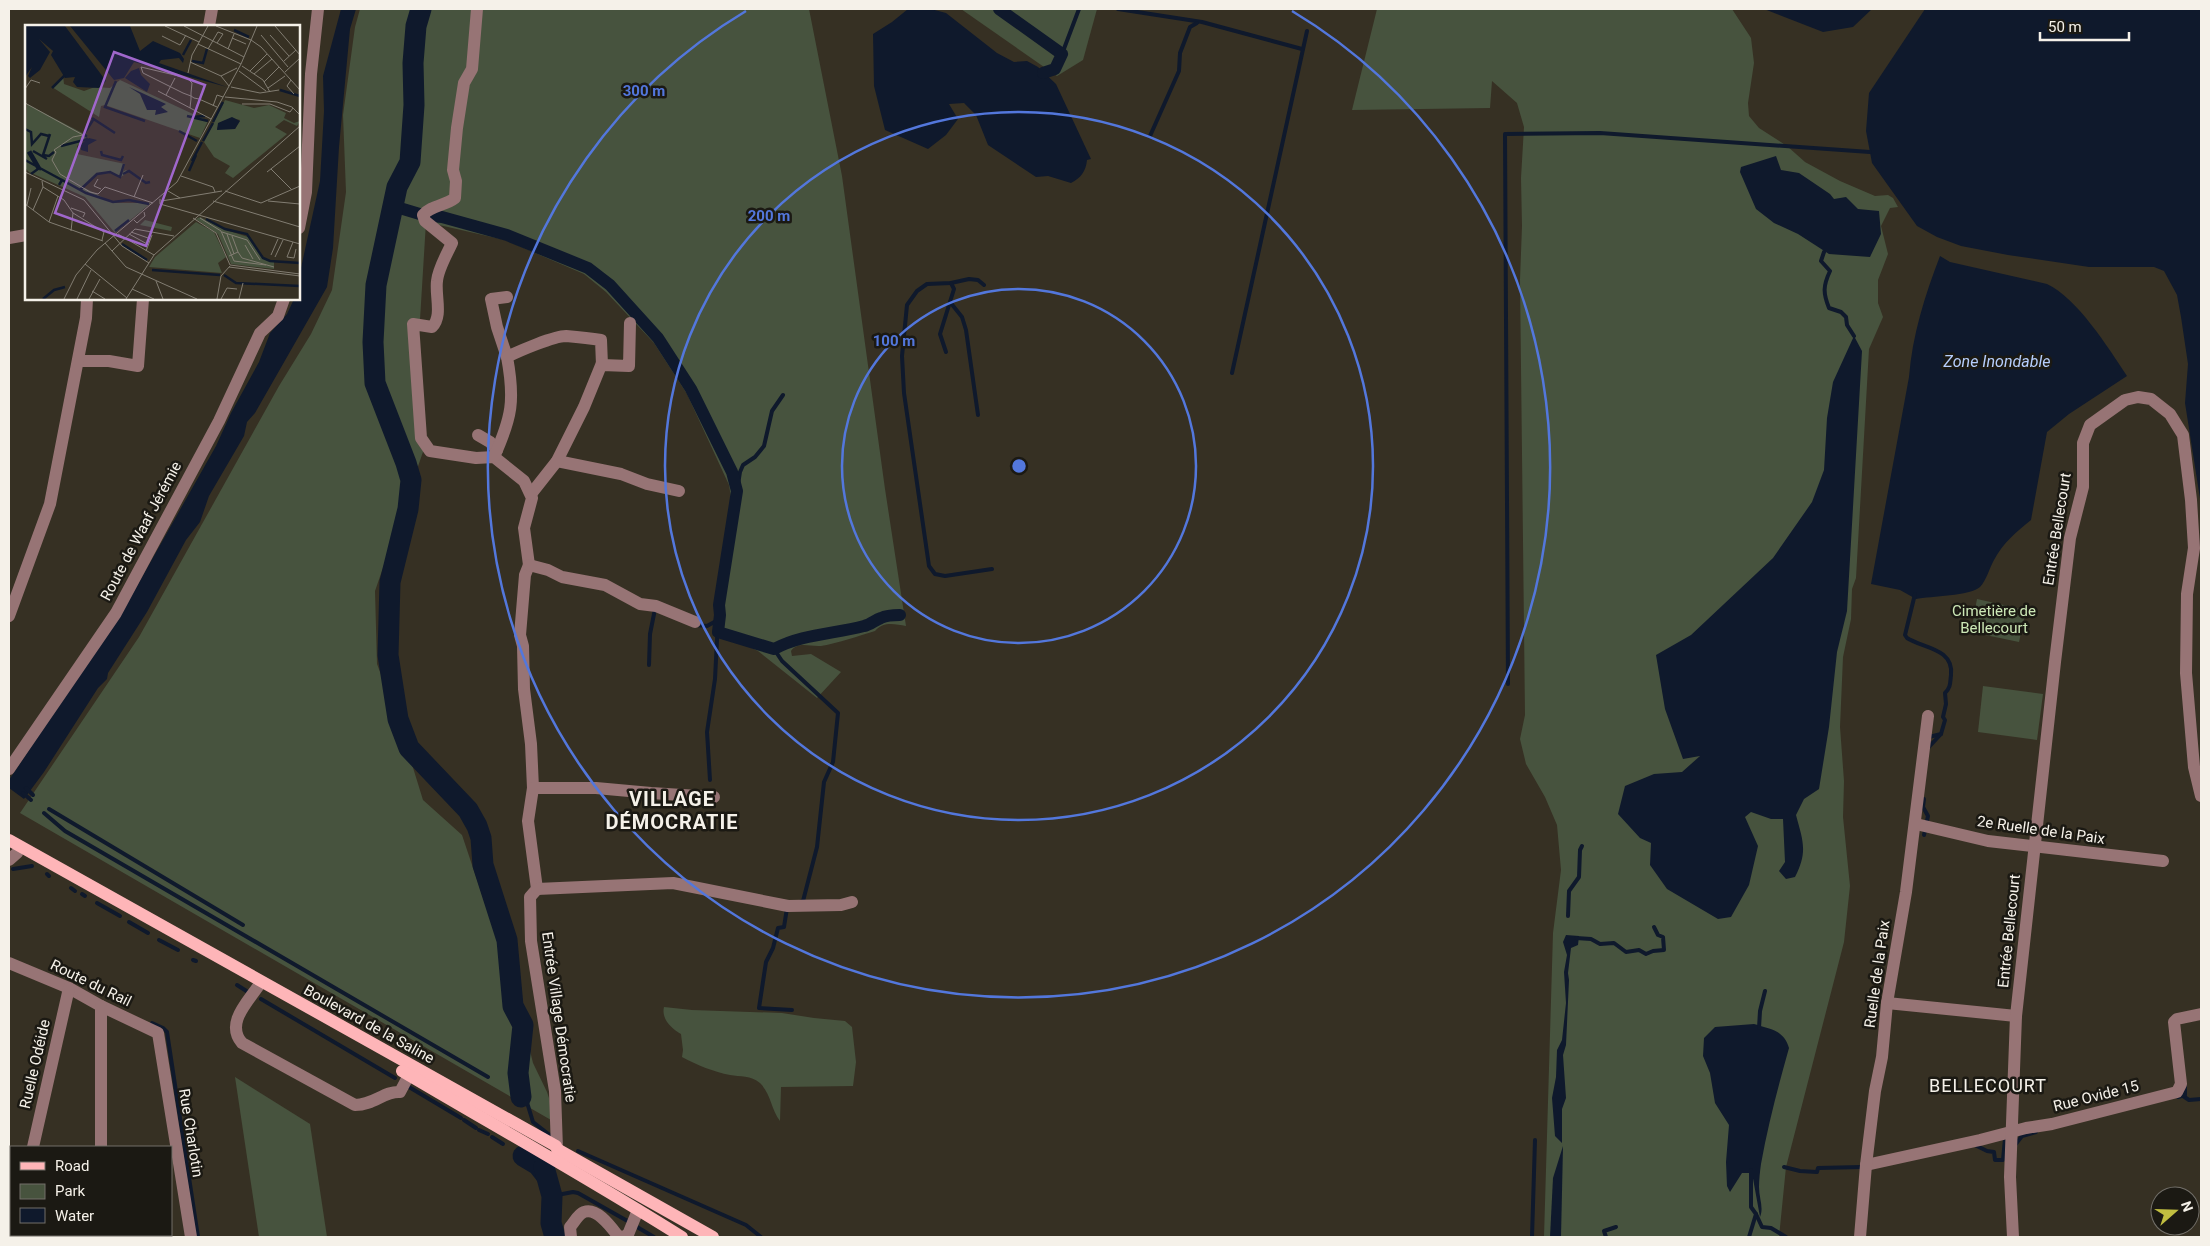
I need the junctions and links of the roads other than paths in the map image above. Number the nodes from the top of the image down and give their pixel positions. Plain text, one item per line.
1 (212, 9) edge
2 (318, 9) edge
3 (477, 9) edge
4 (209, 25) edge
5 (300, 223) edge
6 (25, 235) edge
7 (9, 238) edge
8 (507, 297) dead end
9 (87, 300) edge
10 (143, 300) edge
11 (284, 300) edge
12 (630, 323) dead end
13 (507, 356) junction
14 (78, 361) junction
15 (602, 365) junction
16 (478, 435) dead end
17 (496, 454) junction
18 (557, 461) junction
19 (679, 491) dead end
20 (531, 494) junction
21 (529, 565) junction
22 (9, 616) edge
23 (695, 622) dead end
24 (1928, 716) dead end
25 (9, 769) edge
26 (533, 788) junction
27 (2201, 796) edge
28 (714, 797) dead end
29 (1916, 824) junction
30 (9, 840) edge
31 (2035, 848) junction
32 (11, 853) edge
33 (2163, 861) dead end
34 (537, 889) junction
35 (852, 902) dead end
36 (9, 963) edge
37 (259, 985) junction
38 (69, 988) junction
39 (1887, 1002) junction
40 (101, 1006) junction
41 (2201, 1014) edge
42 (2016, 1016) junction
43 (158, 1034) joint
44 (409, 1075) junction
45 (503, 1125) junction
46 (2011, 1132) junction
47 (33, 1146) edge
48 (101, 1146) edge
49 (554, 1151) junction
50 (1866, 1165) junction
51 (638, 1210) junction
52 (614, 1232) edge
53 (191, 1237) edge
54 (571, 1237) edge
55 (682, 1237) edge
56 (712, 1237) edge
57 (1860, 1237) edge
58 (2013, 1237) edge

1 - 4 street
2 - 5 street
3 - 17 street
6 - 7 street
8 - 13 street
9 - 14 street
10 - 14 street
11 - 25 street, Route de Waaf Jérémie
12 - 15 street
13 - 15 street
13 - 17 street
14 - 22 street
15 - 18 street
16 - 17 street
17 - 20 street
18 - 19 street
18 - 20 street
20 - 21 street, Entrée Village Démocratie
21 - 23 street
21 - 26 street, Entrée Village Démocratie
24 - 29 street, Ruelle de la Paix
26 - 28 street
26 - 34 street, Entrée Village Démocratie
27 - 31 street, Entrée Bellecourt
29 - 31 street, 2e Ruelle de la Paix
29 - 39 street, Ruelle de la Paix
30 - 45 main road, Boulevard de la Saline
31 - 33 street, 2e Ruelle de la Paix
31 - 42 street, Entrée Bellecourt
32 - 37 main road, Boulevard de la Saline
34 - 35 street
34 - 49 street, Entrée Village Démocratie
36 - 38 street, Route du Rail
37 - 44 main road, Boulevard de la Saline
37 - 44 street
38 - 40 street, Route du Rail
38 - 47 street, Ruelle Odéide
39 - 42 street
39 - 50 street, Ruelle de la Paix
40 - 43 street, Route du Rail
40 - 48 street
41 - 46 street, Rue Ovide 15
42 - 46 street, Entrée Bellecourt
43 - 53 street, Rue Charlotin
44 - 45 main road, Boulevard de la Saline
45 - 49 main road, Boulevard de la Saline
46 - 50 street, Rue Ovide 15
46 - 58 street, Entrée Bellecourt
49 - 51 main road, Boulevard de la Saline
49 - 56 main road, Boulevard de la Saline
50 - 57 street, Ruelle de la Paix
51 - 52 street
51 - 55 main road, Boulevard de la Saline
52 - 54 street

